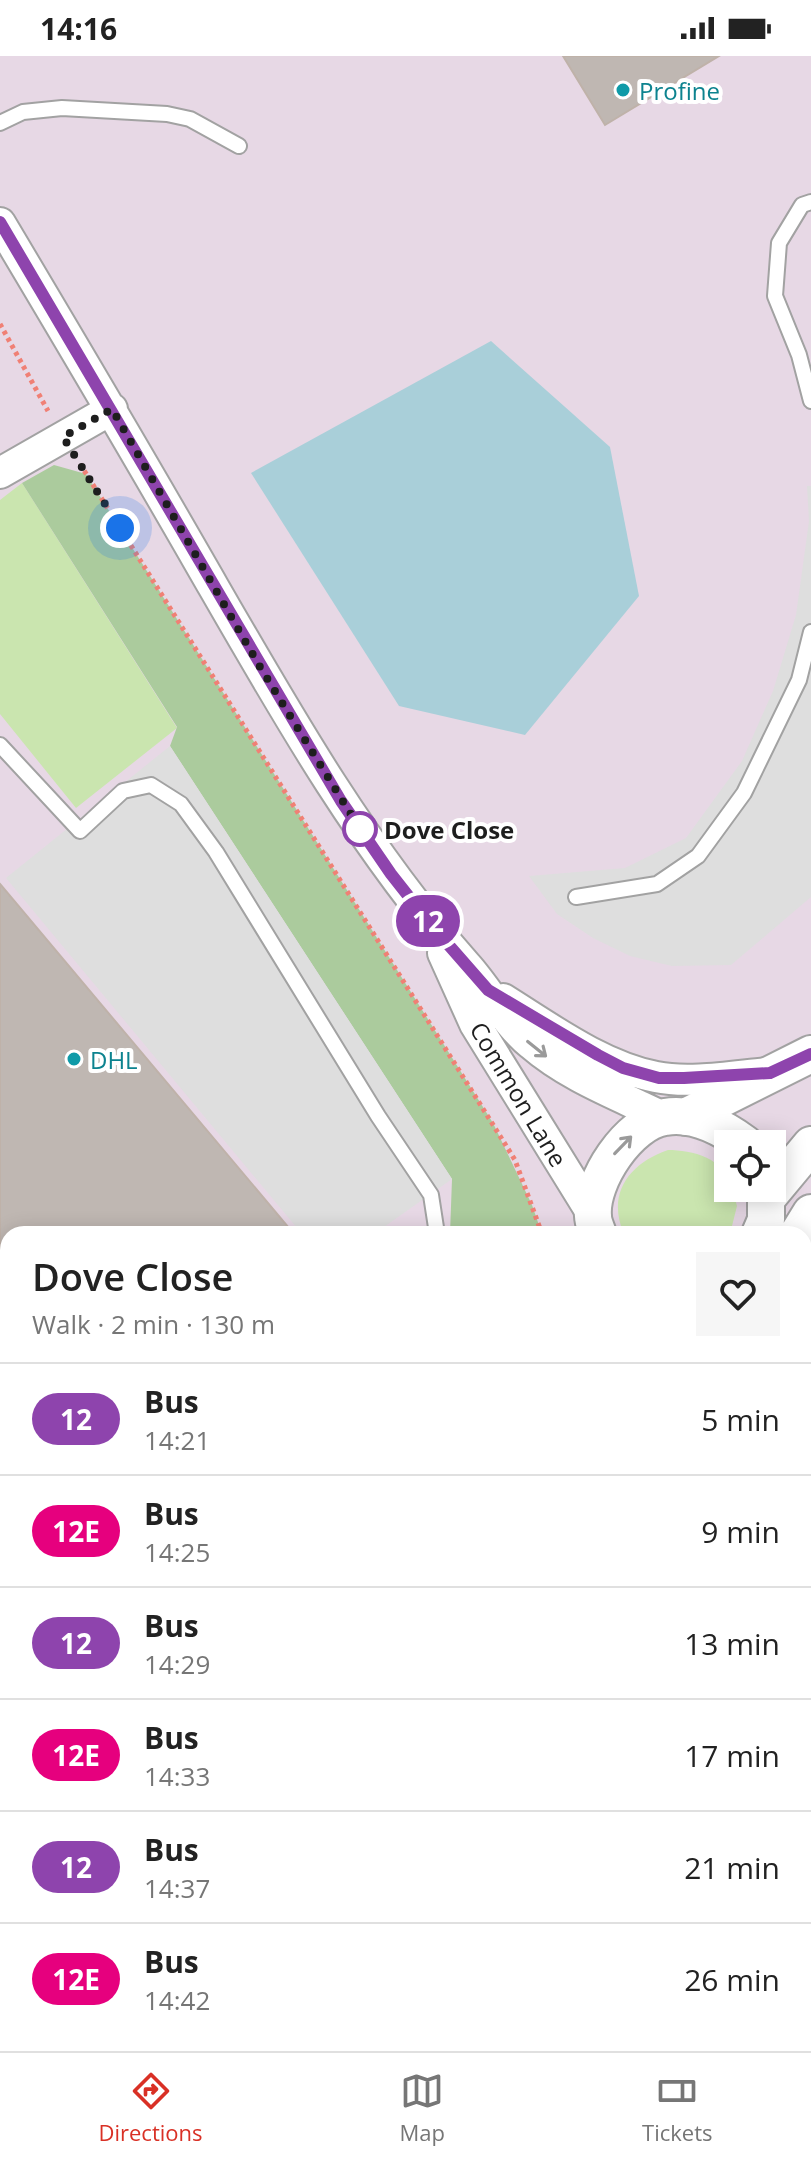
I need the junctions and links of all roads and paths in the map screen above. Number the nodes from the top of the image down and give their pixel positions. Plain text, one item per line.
1 (0, 123) edge
2 (239, 146) dead end
3 (811, 202) edge
4 (0, 223) edge
5 (0, 324) edge
6 (811, 401) edge
7 (112, 409) junction
8 (63, 437) junction
9 (0, 473) edge
10 (811, 632) edge
11 (0, 745) edge
12 (0, 758) edge
13 (16, 761) junction
14 (576, 897) dead end
15 (432, 926) junction
16 (488, 990) junction
17 (811, 1054) edge
18 (770, 1073) junction
19 (674, 1117) junction
20 (722, 1130) edge
21 (811, 1145) edge
22 (786, 1172) edge
23 (766, 1202) edge
24 (595, 1224) edge
25 (436, 1226) edge
26 (539, 1226) edge
27 (763, 1226) edge

1 - 2 lane
3 - 6 lane
4 - 7 street, Common Lane
5 - 8 path
7 - 8 street
7 - 15 street, Common Lane
8 - 9 street
8 - 26 path
10 - 14 lane
11 - 13 lane
12 - 13 lane
13 - 25 lane
15 - 16 street, Common Lane
15 - 24 street, Common Lane
16 - 18 street
16 -> 19 street, Common Lane
17 - 18 street
18 - 19 street
19 - 20 street
24 -> 19 street
21 - 22 street
23 - 27 street

